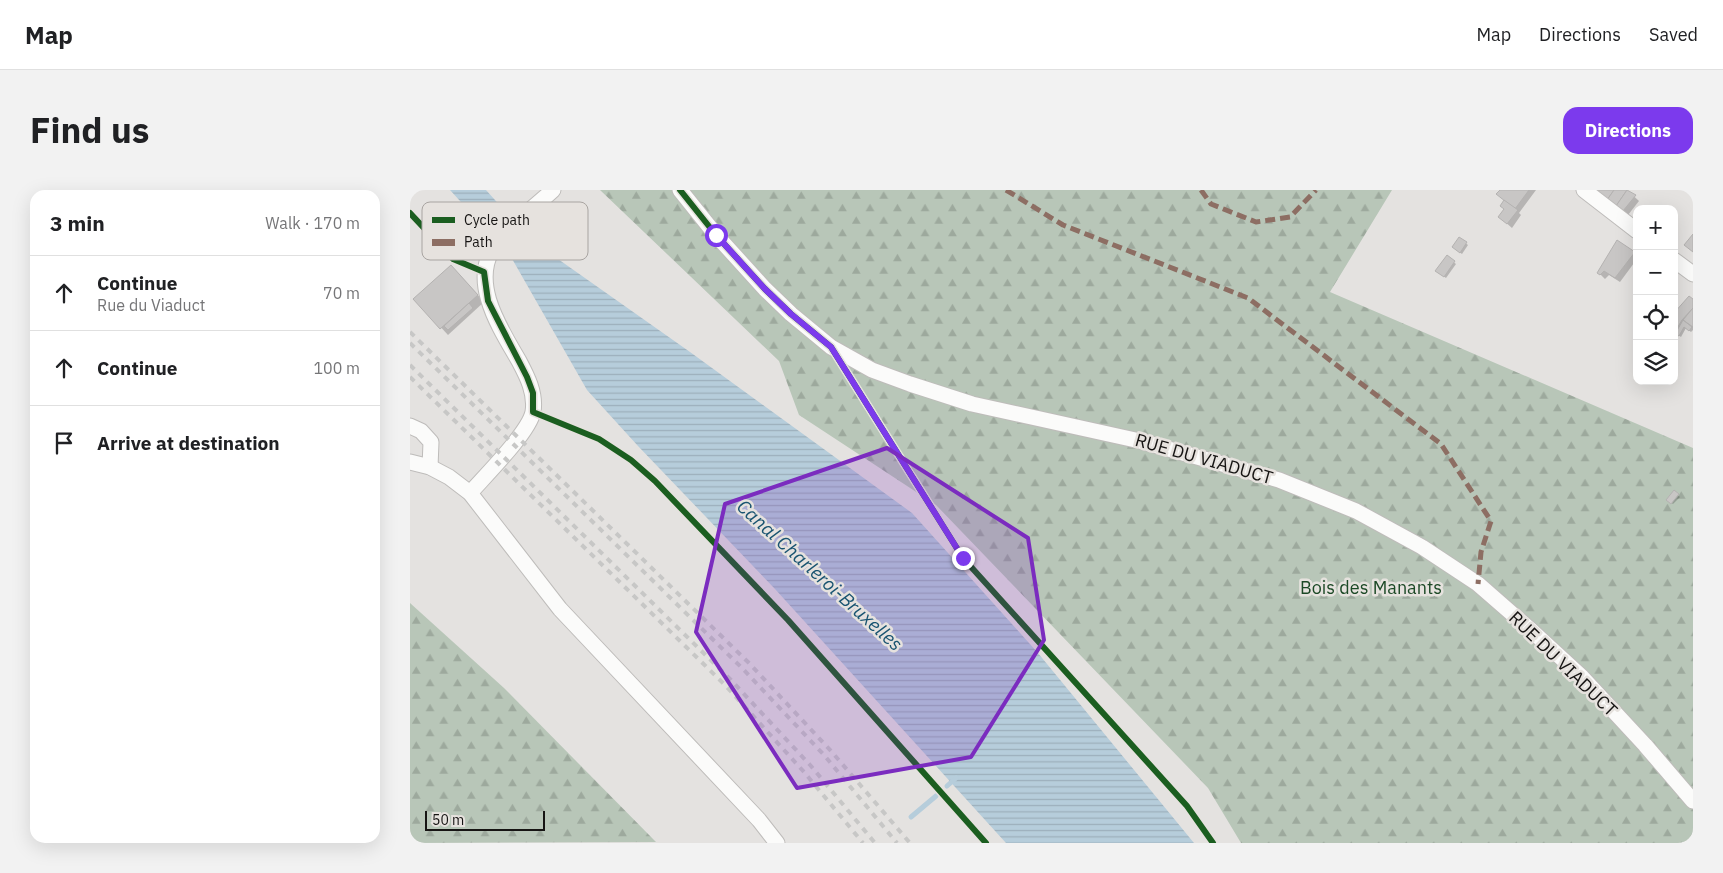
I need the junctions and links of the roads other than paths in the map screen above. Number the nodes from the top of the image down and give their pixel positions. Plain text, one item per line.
1 (553, 190) edge
2 (680, 190) edge
3 (1584, 190) edge
4 (540, 202) edge
5 (1633, 228) edge
6 (487, 260) edge
7 (1678, 263) edge
8 (1693, 274) edge
9 (410, 426) edge
10 (410, 462) edge
11 (430, 467) junction
12 (470, 493) junction
13 (1693, 801) edge
14 (777, 843) edge

1 - 4 street
2 - 13 street, RUE DU VIADUCT
3 - 5 street
6 - 12 street
7 - 8 street
9 - 11 street
10 - 11 street
11 - 12 street
12 - 14 street

